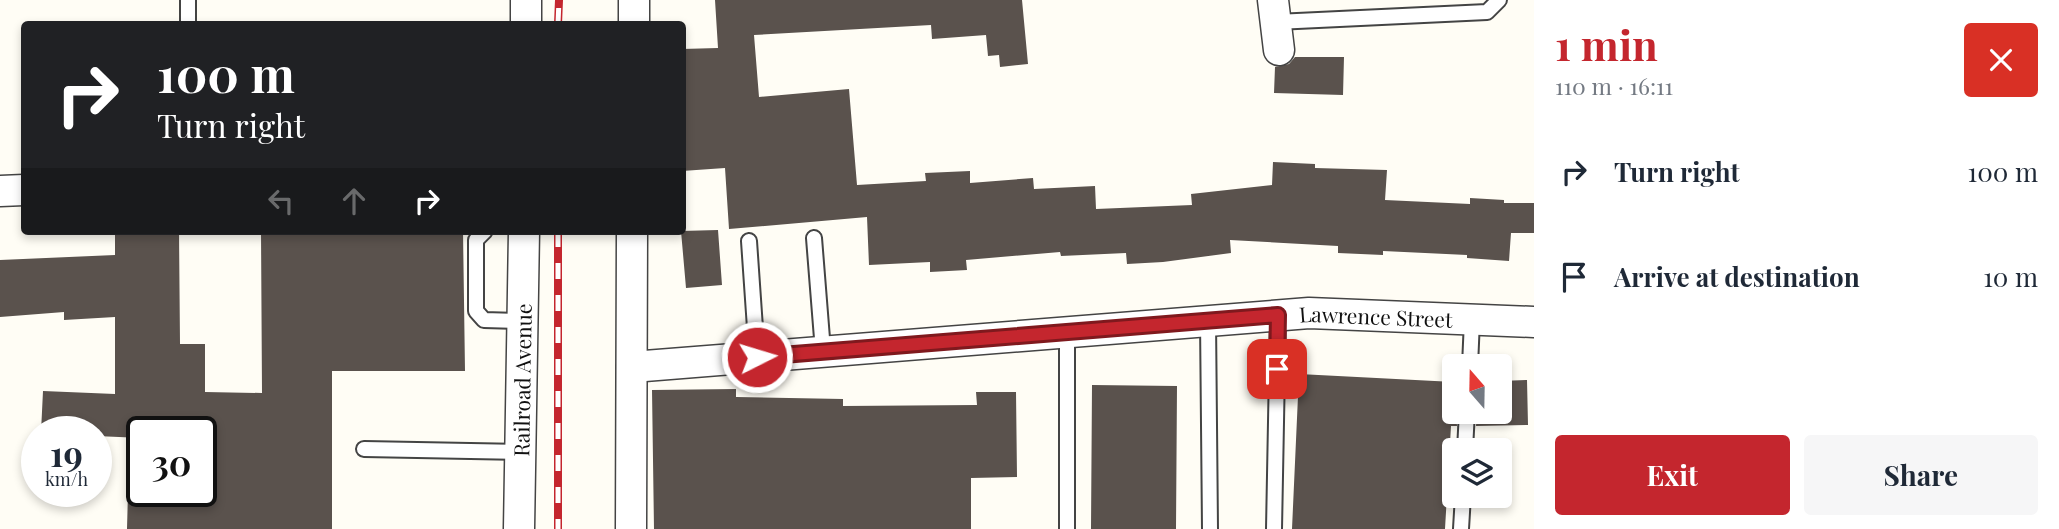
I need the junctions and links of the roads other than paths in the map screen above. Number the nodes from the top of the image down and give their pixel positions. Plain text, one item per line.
1 (188, 0) edge
2 (526, 0) edge
3 (634, 0) edge
4 (1499, 0) edge
5 (188, 21) edge
6 (526, 21) edge
7 (634, 21) edge
8 (1276, 24) edge
9 (21, 190) edge
10 (0, 191) edge
11 (481, 235) edge
12 (523, 235) edge
13 (632, 235) edge
14 (814, 237) dead end
15 (749, 241) dead end
16 (1278, 315) junction
17 (1208, 320) junction
18 (1472, 320) junction
19 (522, 321) junction
20 (1534, 322) edge
21 (1068, 332) junction
22 (823, 351) junction
23 (1471, 354) edge
24 (757, 357) junction
25 (632, 367) junction
26 (364, 449) dead end
27 (520, 452) junction
28 (1462, 508) edge
29 (519, 529) edge
30 (631, 529) edge
31 (1067, 529) edge
32 (1210, 529) edge
33 (1274, 529) edge
34 (1461, 529) edge

1 - 5 lane
2 - 6 street
3 - 7 street
4 - 8 lane
9 - 10 street
11 - 19 lane
12 - 19 street, Railroad Avenue
13 - 25 street
14 - 22 lane
15 - 24 lane
16 - 17 street, Lawrence Street
16 - 18 street, Lawrence Street
16 - 33 lane
17 - 21 street, Lawrence Street
17 - 32 lane
18 - 20 street, Lawrence Street
18 - 23 lane
19 - 27 street, Railroad Avenue
21 - 22 street, Lawrence Street
21 - 31 lane
22 - 24 street, Lawrence Street
24 - 25 street, Lawrence Street
25 - 30 street
26 - 27 lane
27 - 29 street, Railroad Avenue
28 - 34 lane

